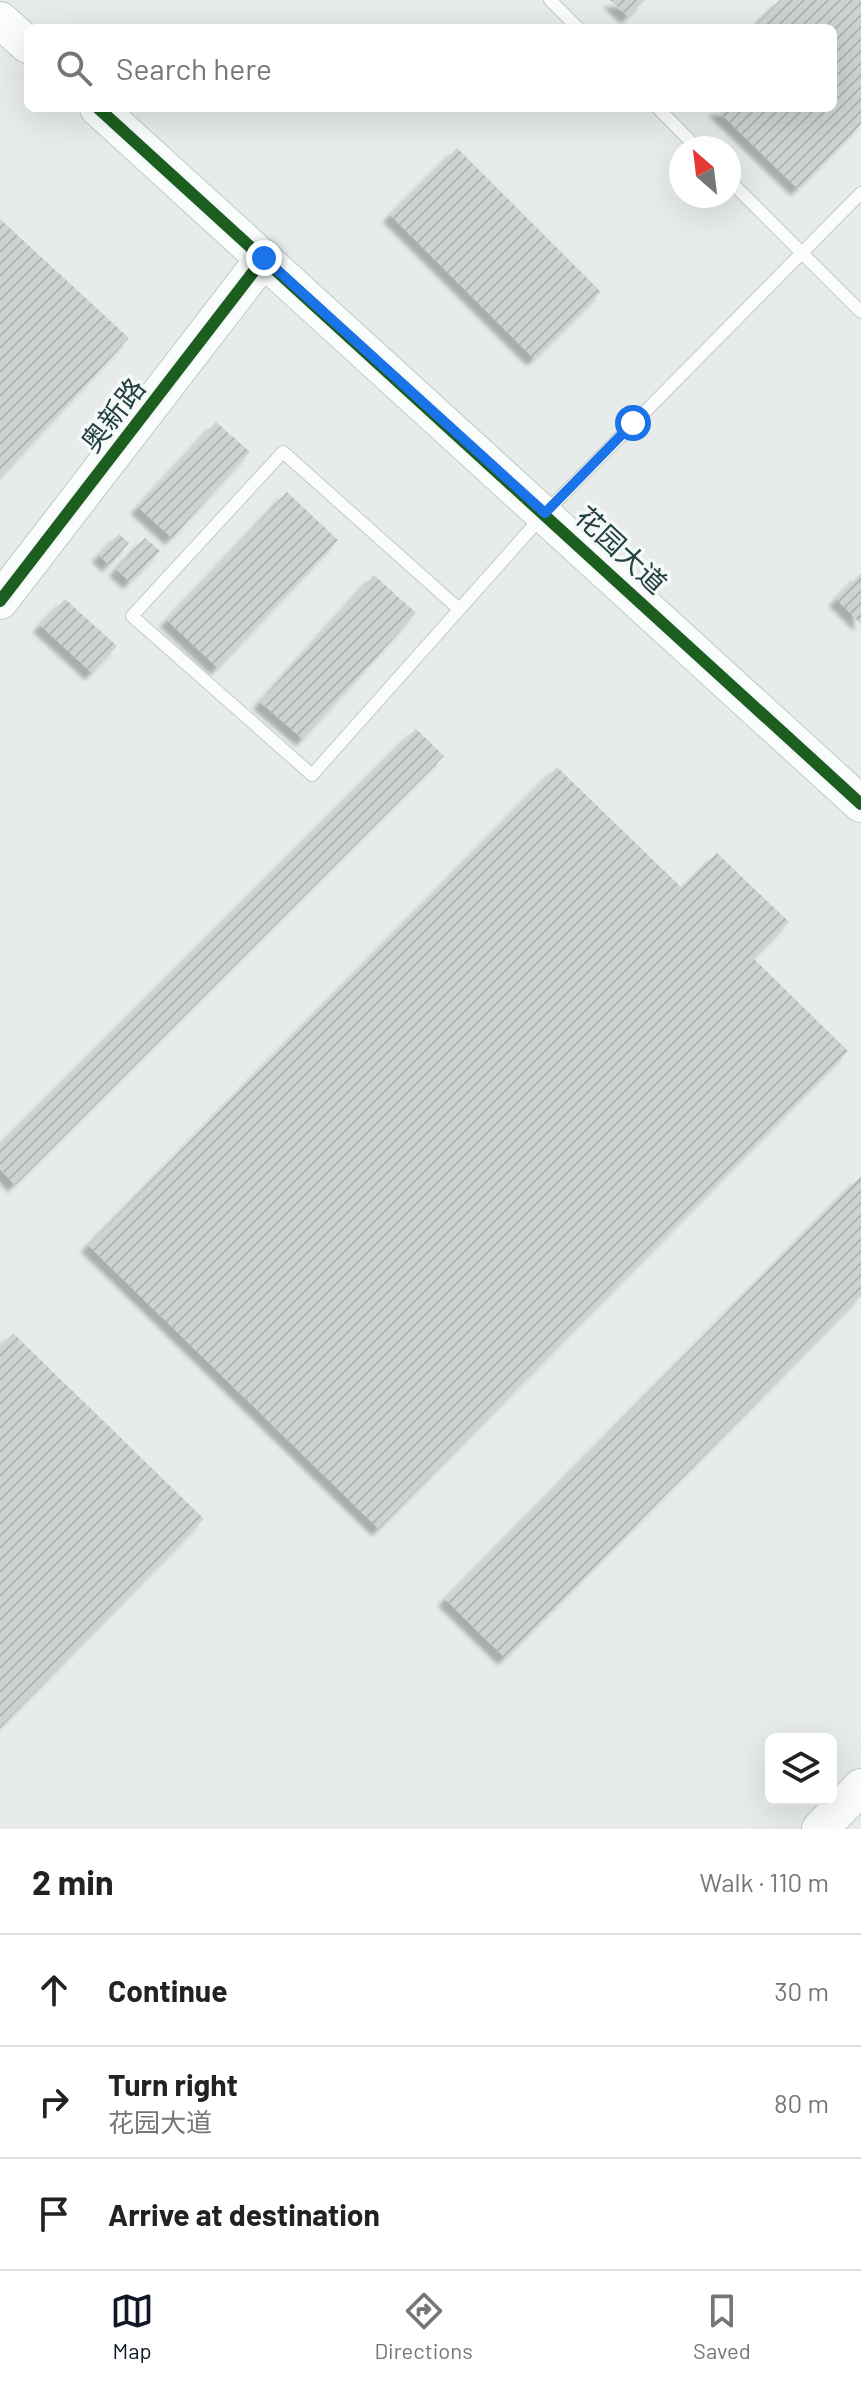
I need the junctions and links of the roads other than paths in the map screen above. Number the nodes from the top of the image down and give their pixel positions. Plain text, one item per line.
1 (550, 0) edge
2 (0, 20) edge
3 (574, 24) edge
4 (24, 41) edge
5 (102, 112) edge
6 (662, 112) edge
7 (685, 136) edge
8 (741, 192) edge
9 (861, 193) edge
10 (802, 253) junction
11 (264, 258) junction
12 (861, 312) edge
13 (545, 513) junction
14 (0, 601) edge
15 (459, 609) junction
16 (861, 804) edge
17 (861, 1787) edge
18 (820, 1829) edge

1 - 3 lane
2 - 4 street
5 - 11 street, 花园大道
6 - 7 lane
8 - 10 lane
9 - 10 lane
10 - 12 lane
10 - 13 lane
11 - 13 street, 花园大道
11 - 14 street, 奥新路
13 - 15 lane
13 - 16 street, 花园大道
15 - 15 lane
17 - 18 street

